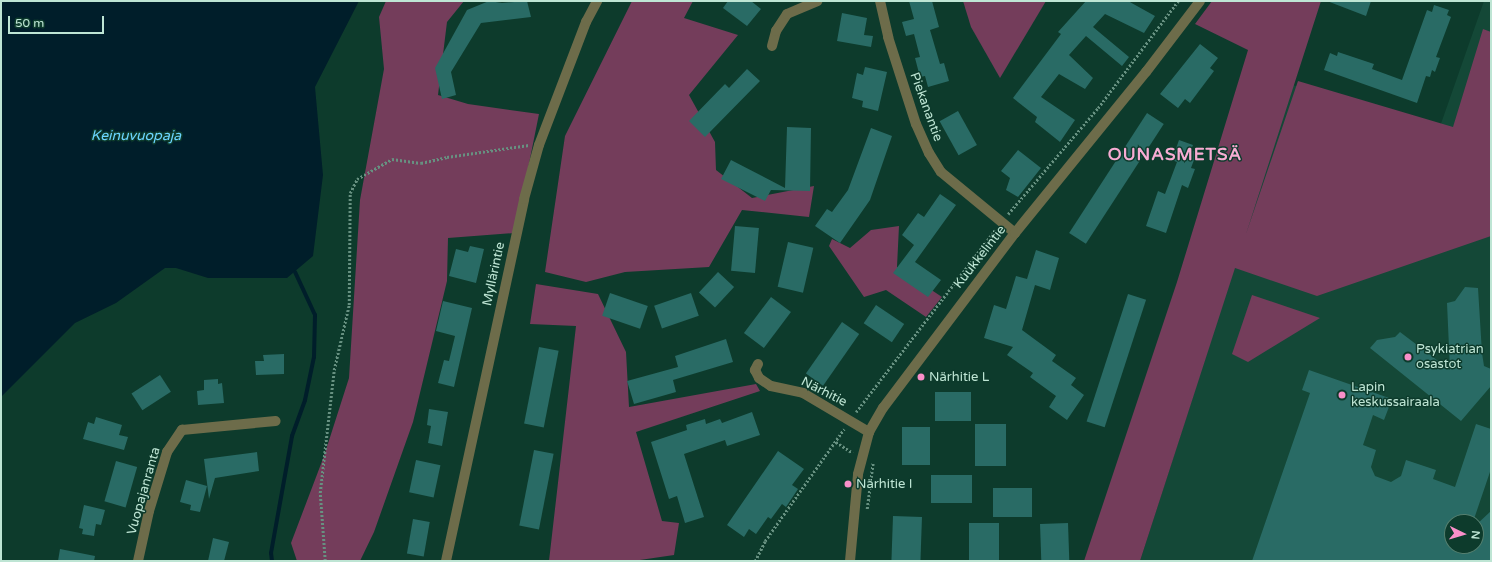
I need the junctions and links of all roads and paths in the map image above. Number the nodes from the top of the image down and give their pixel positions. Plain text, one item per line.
1 (597, 1) edge
2 (817, 1) edge
3 (880, 1) edge
4 (1178, 1) edge
5 (1200, 1) edge
6 (772, 46) dead end
7 (539, 145) junction
8 (1002, 221) junction
9 (1015, 233) junction
10 (758, 364) dead end
11 (850, 420) junction
12 (276, 421) dead end
13 (869, 432) junction
14 (836, 442) junction
15 (854, 454) dead end
16 (869, 458) dead end
17 (866, 517) dead end
18 (138, 561) edge
19 (325, 561) edge
20 (446, 561) edge
21 (755, 561) edge
22 (850, 561) edge

1 - 7 street, Myllärintie
2 - 6 street
3 - 8 street, Piekanantie
4 - 8 path
5 - 9 street, Kuukkelintie
7 - 19 path
7 - 20 street, Myllärintie
8 - 9 street, Piekanantie
8 - 11 path
9 - 13 street, Kuukkelintie
10 - 11 street, Närhitie
11 - 13 street, Närhitie
11 - 14 path
12 - 18 street, Vuopajanranta
13 - 22 street, Kuukkelintie
14 - 15 path
14 - 21 path
16 - 17 path

